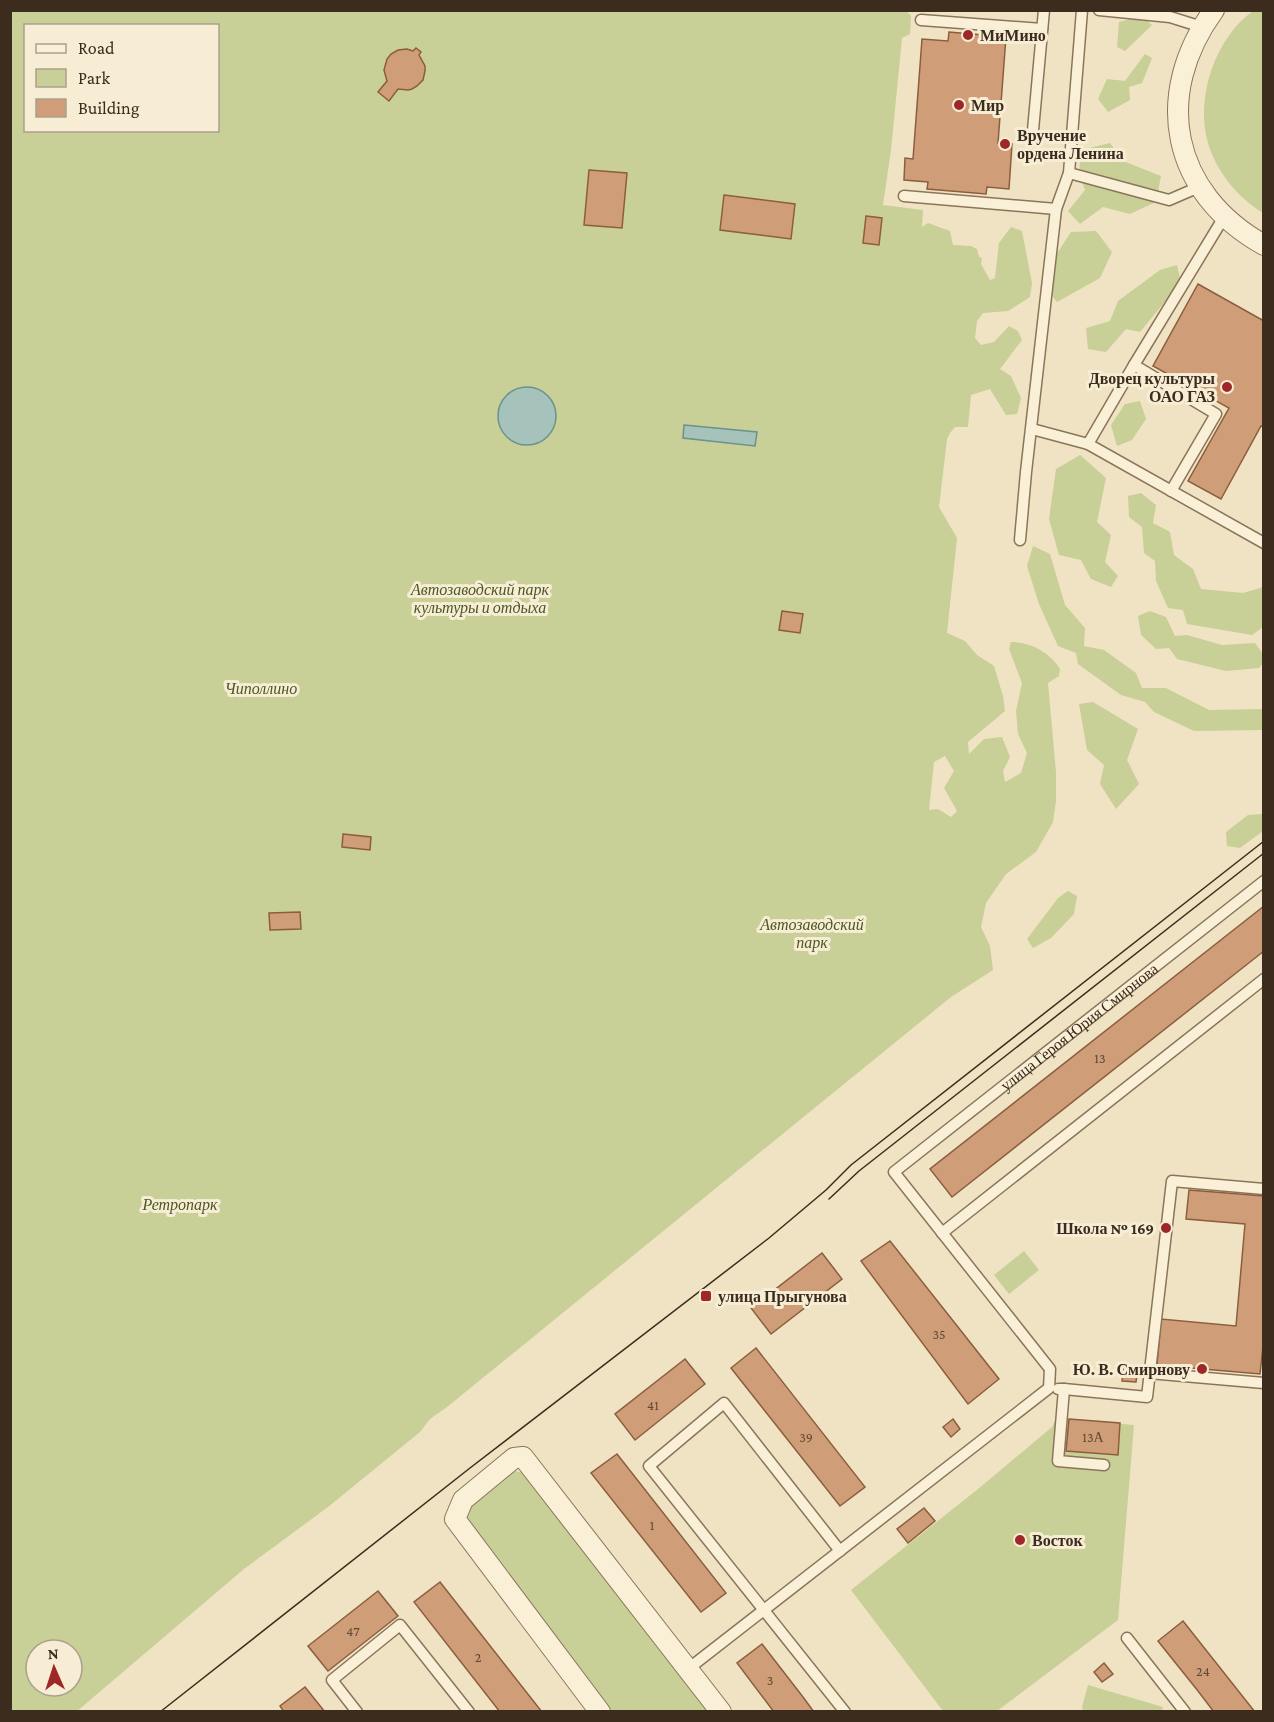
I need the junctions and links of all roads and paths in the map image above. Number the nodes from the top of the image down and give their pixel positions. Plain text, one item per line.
1 (1044, 10) edge
2 (1082, 10) edge
3 (1099, 10) edge
4 (1214, 10) edge
5 (921, 20) dead end
6 (1202, 27) junction
7 (1042, 28) junction
8 (1032, 141) dead end
9 (1069, 173) junction
10 (1199, 187) junction
11 (904, 196) dead end
12 (1056, 209) junction
13 (1224, 217) junction
14 (1263, 244) edge
15 (1134, 365) junction
16 (1032, 429) junction
17 (1088, 444) junction
18 (1171, 491) junction
19 (1020, 540) dead end
20 (1263, 543) edge
21 (1263, 880) edge
22 (1263, 979) edge
23 (1263, 1189) edge
24 (942, 1233) junction
25 (1149, 1373) junction
26 (1263, 1383) edge
27 (1049, 1388) junction
28 (1065, 1389) junction
29 (1104, 1465) dead end
30 (840, 1551) junction
31 (764, 1610) junction
32 (1127, 1638) dead end
33 (688, 1669) junction
34 (599, 1711) edge
35 (357, 1712) edge
36 (469, 1712) edge
37 (721, 1712) edge
38 (845, 1712) edge
39 (1185, 1712) edge

1 - 7 lane
2 - 9 lane
3 - 6 lane
4 - 6 street
5 - 7 lane
6 - 10 street
7 - 8 lane
9 - 10 lane
9 - 12 lane
10 - 13 street
11 - 12 lane
12 - 16 lane
13 - 14 street
13 - 15 lane
15 - 17 lane
15 - 18 lane
16 - 17 lane
16 - 19 lane
17 - 18 lane
18 - 20 lane
21 - 24 lane, улица Героя Юрия Смирнова
22 - 24 lane
23 - 25 lane
24 - 27 lane
25 - 26 lane
25 - 28 lane
27 - 28 lane
27 - 30 lane
28 - 29 lane
30 - 31 lane
30 - 31 lane
31 - 33 lane
31 - 38 lane
32 - 39 lane
33 - 34 street
33 - 37 street
35 - 36 lane

